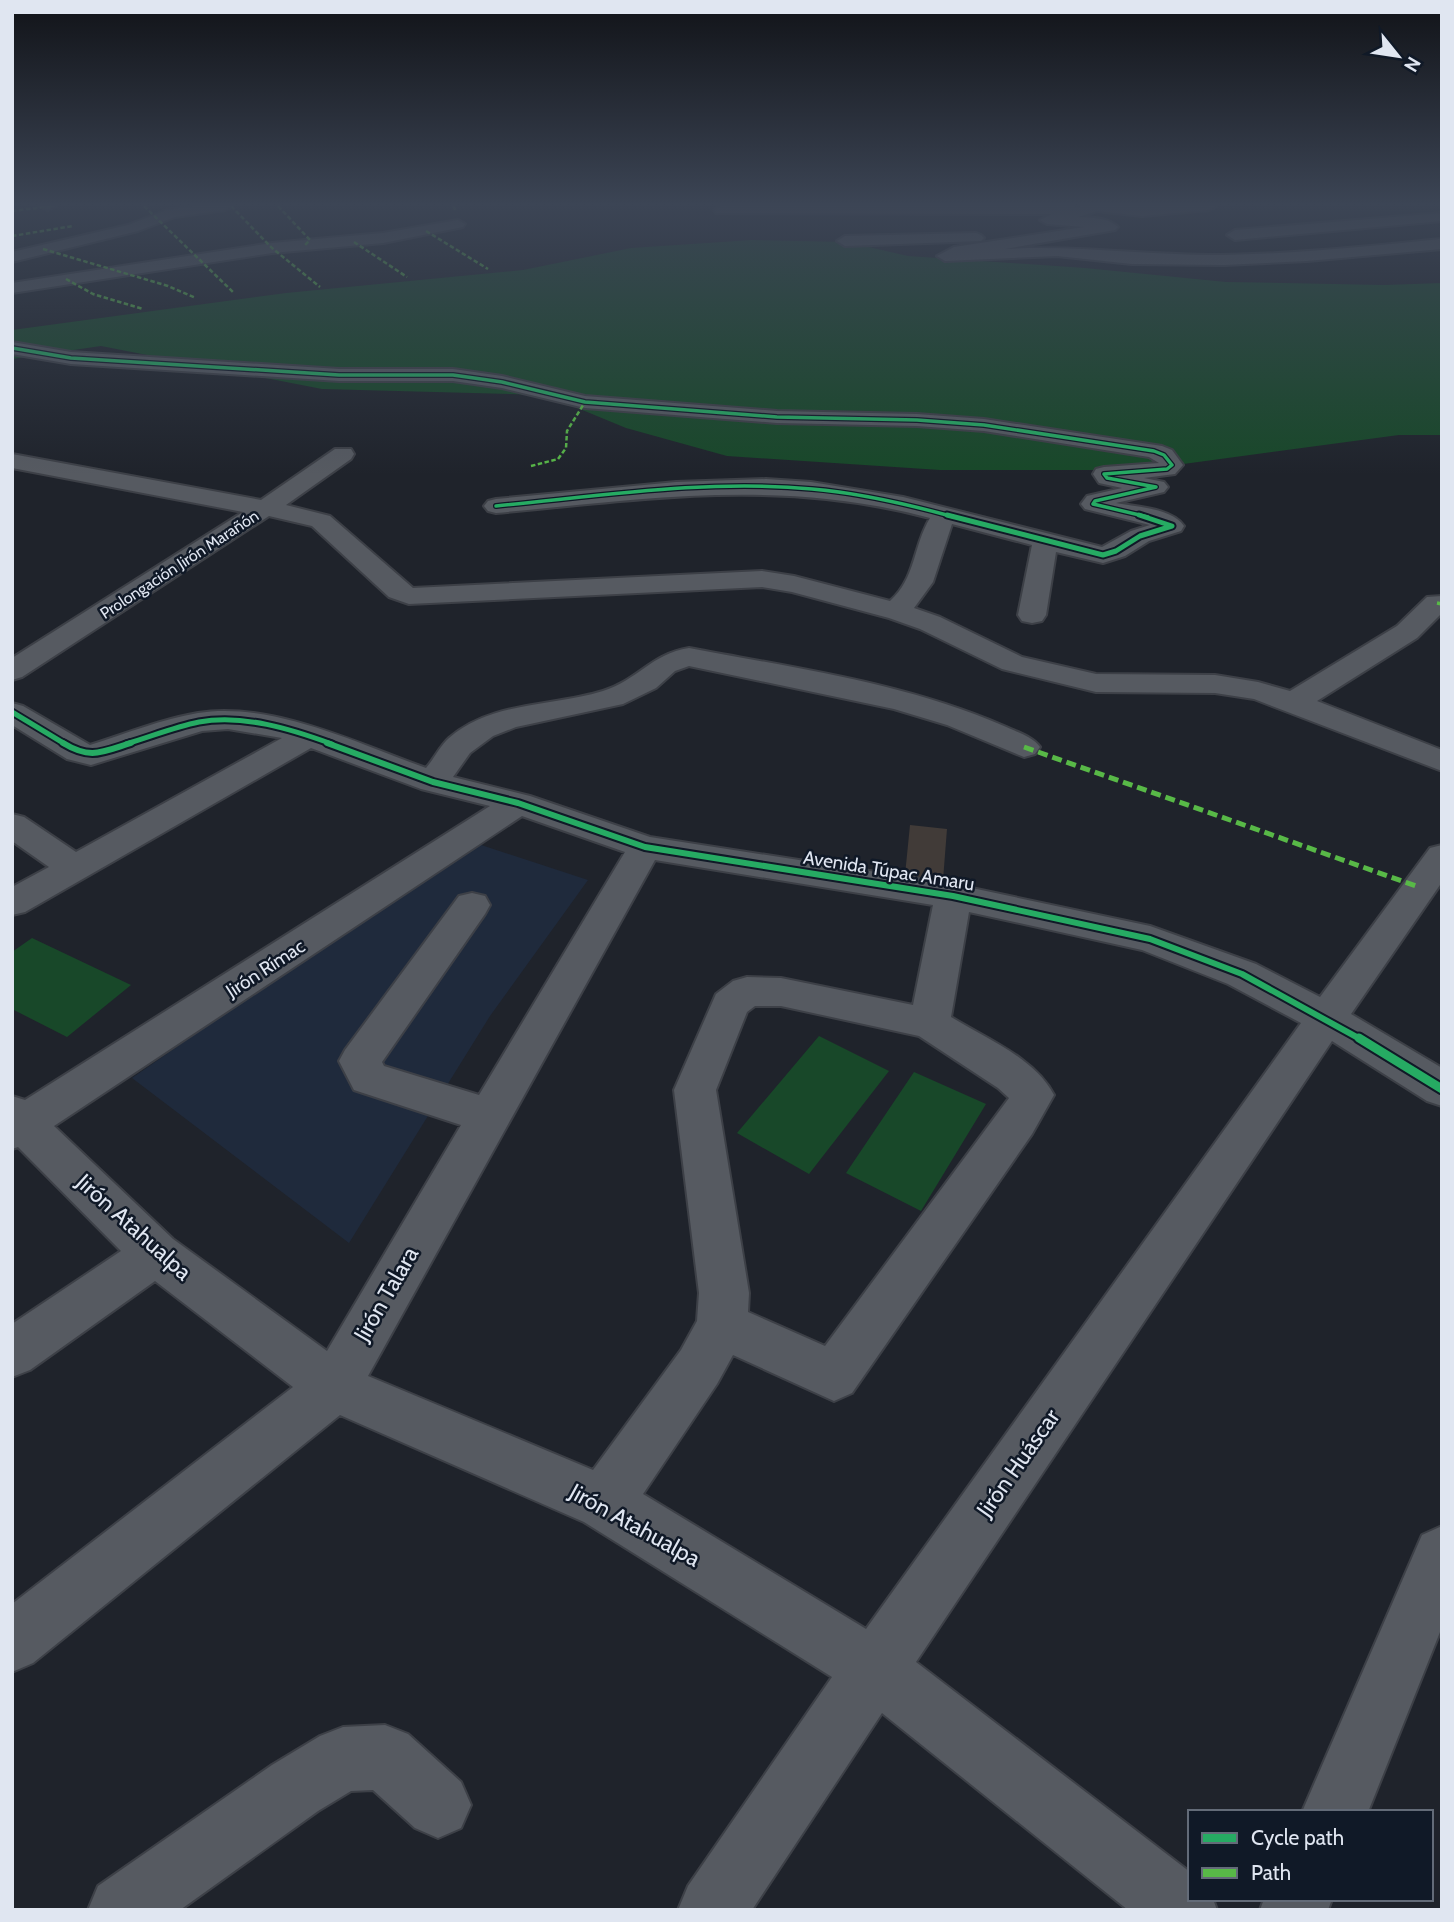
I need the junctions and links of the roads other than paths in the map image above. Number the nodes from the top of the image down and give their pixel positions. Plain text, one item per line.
1 (12, 348) edge
2 (343, 454) dead end
3 (12, 461) edge
4 (496, 506) dead end
5 (267, 508) junction
6 (946, 514) junction
7 (1045, 541) junction
8 (1437, 603) dead end
9 (895, 611) junction
10 (1032, 615) dead end
11 (12, 671) edge
12 (1294, 702) junction
13 (12, 712) edge
14 (309, 736) junction
15 (1024, 747) dead end
16 (1442, 761) edge
17 (433, 782) junction
18 (518, 803) junction
19 (12, 825) edge
20 (645, 847) junction
21 (1439, 863) edge
22 (75, 868) junction
23 (953, 896) junction
24 (12, 903) edge
25 (472, 905) dead end
26 (1326, 1018) junction
27 (930, 1023) junction
28 (1442, 1089) edge
29 (488, 1115) junction
30 (16, 1123) edge
31 (156, 1254) junction
32 (722, 1325) junction
33 (12, 1353) edge
34 (334, 1387) junction
35 (604, 1502) junction
36 (1442, 1555) edge
37 (12, 1642) edge
38 (875, 1669) junction
39 (438, 1805) dead end
40 (1336, 1810) edge
41 (122, 1910) edge
42 (712, 1910) edge
43 (1183, 1910) edge

1 - 7 street
2 - 5 street, Prolongación Jirón Marañón
3 - 5 street
4 - 6 street
5 - 9 street
5 - 11 street, Prolongación Jirón Marañón
6 - 7 street
6 - 9 street
7 - 10 street
8 - 12 street
9 - 12 street
12 - 16 street
13 - 14 street, Avenida Túpac Amaru
14 - 17 street, Avenida Túpac Amaru
14 - 22 street
15 - 17 street
17 - 18 street, Avenida Túpac Amaru
18 - 20 street, Avenida Túpac Amaru
18 - 30 street, Jirón Rímac
19 - 22 street
20 - 23 street, Avenida Túpac Amaru
20 - 29 street, Jirón Talara
21 - 26 street, Jirón Huáscar
22 - 24 street
23 - 26 street, Avenida Túpac Amaru
23 - 27 street
25 - 29 street
26 - 28 street, Avenida Túpac Amaru
26 - 38 street, Jirón Huáscar
27 - 32 street
27 - 32 street
29 - 34 street, Jirón Talara
30 - 31 street, Jirón Atahualpa
31 - 33 street
31 - 34 street, Jirón Atahualpa
32 - 35 street
34 - 35 street, Jirón Atahualpa
34 - 37 street, Jirón Talara
35 - 38 street, Jirón Atahualpa
36 - 40 street
38 - 42 street, Jirón Huáscar
38 - 43 street, Jirón Atahualpa
39 - 41 street

